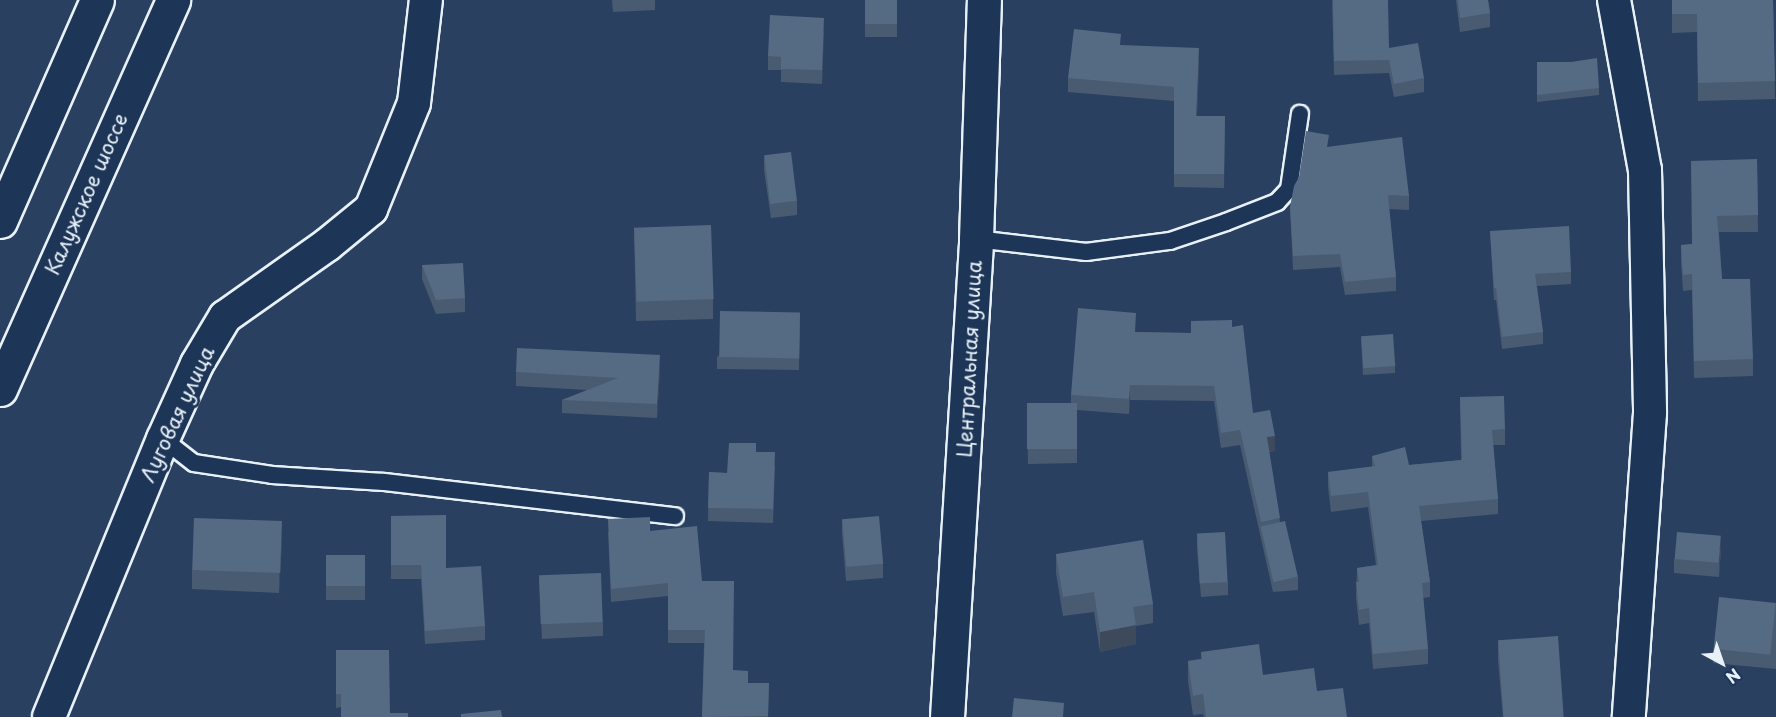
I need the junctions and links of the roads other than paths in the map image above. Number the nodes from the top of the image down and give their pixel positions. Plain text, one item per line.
1 (97, 0) edge
2 (173, 0) edge
3 (426, 0) edge
4 (984, 0) edge
5 (1614, 0) edge
6 (1300, 114) dead end
7 (0, 221) edge
8 (976, 239) junction
9 (0, 388) edge
10 (163, 439) junction
11 (675, 516) dead end
12 (49, 717) edge
13 (947, 717) edge
14 (1629, 717) edge

1 - 7 main road
2 - 9 main road, Калужское шоссе
3 - 10 street, Луговая улица
4 - 8 main road, Центральная улица
5 - 14 street
6 - 8 lane
8 - 13 main road, Центральная улица
10 - 11 lane
10 - 12 street, Луговая улица

